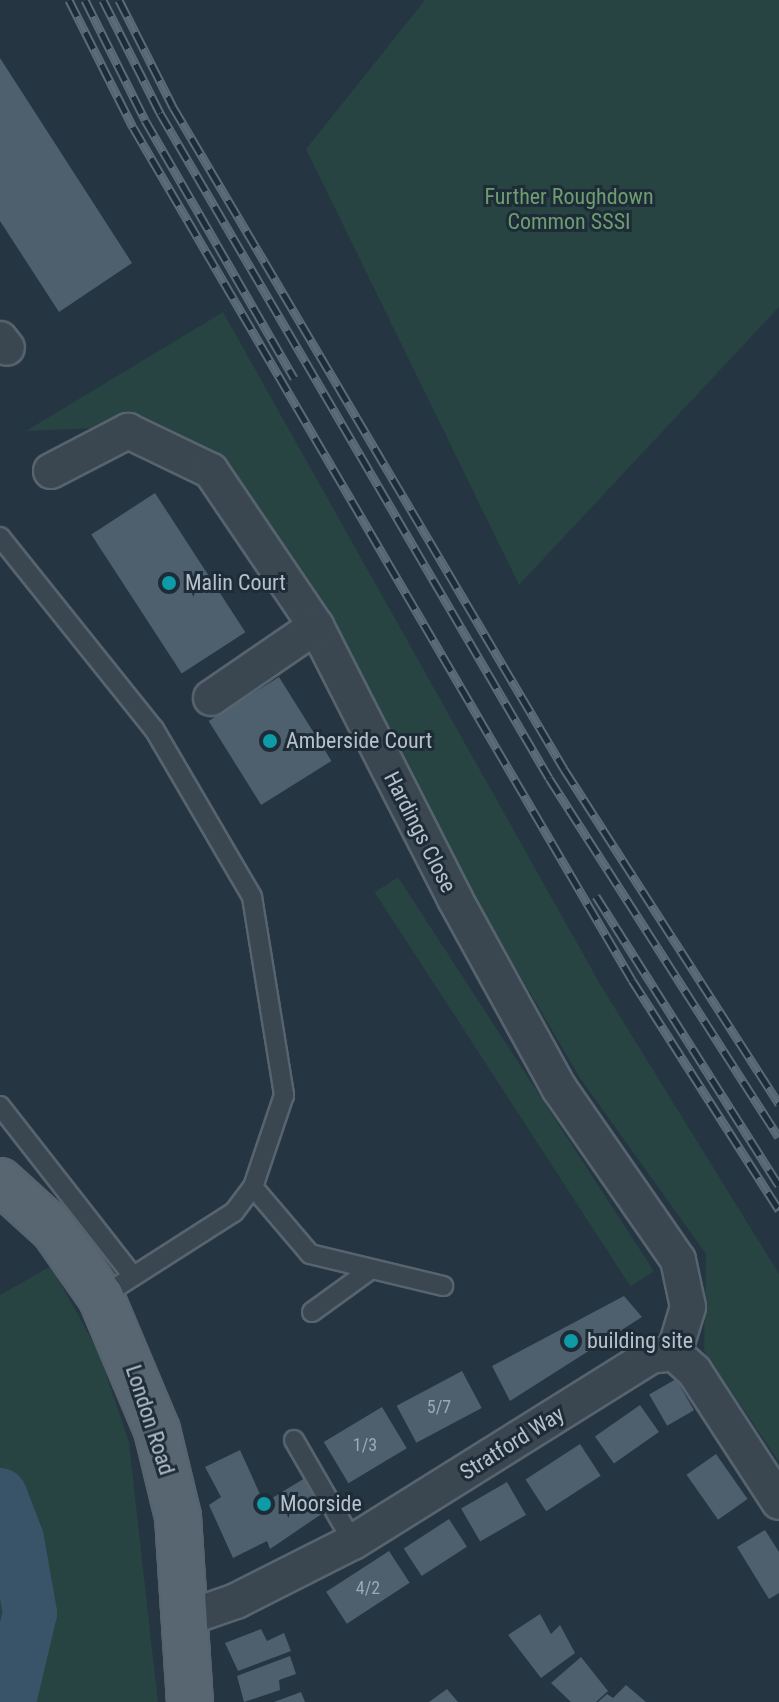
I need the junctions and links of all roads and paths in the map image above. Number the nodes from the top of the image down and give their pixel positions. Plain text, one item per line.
1 (51, 471) dead end
2 (0, 537) edge
3 (316, 626) junction
4 (211, 698) dead end
5 (0, 1106) edge
6 (0, 1181) edge
7 (253, 1187) junction
8 (370, 1270) junction
9 (117, 1286) junction
10 (443, 1286) dead end
11 (312, 1312) dead end
12 (674, 1353) junction
13 (294, 1440) dead end
14 (779, 1502) edge
15 (353, 1542) junction
16 (187, 1618) junction
17 (190, 1702) edge

1 - 3 street, Hardings Close
2 - 7 lane
3 - 4 street
3 - 12 street, Hardings Close
5 - 9 lane
6 - 9 main road, London Road
7 - 8 lane
7 - 9 lane
8 - 10 lane
8 - 11 lane
9 - 16 main road, London Road
12 - 14 street
12 - 15 street, Stratford Way
13 - 15 lane
15 - 16 street, Stratford Way
16 - 17 main road, London Road

